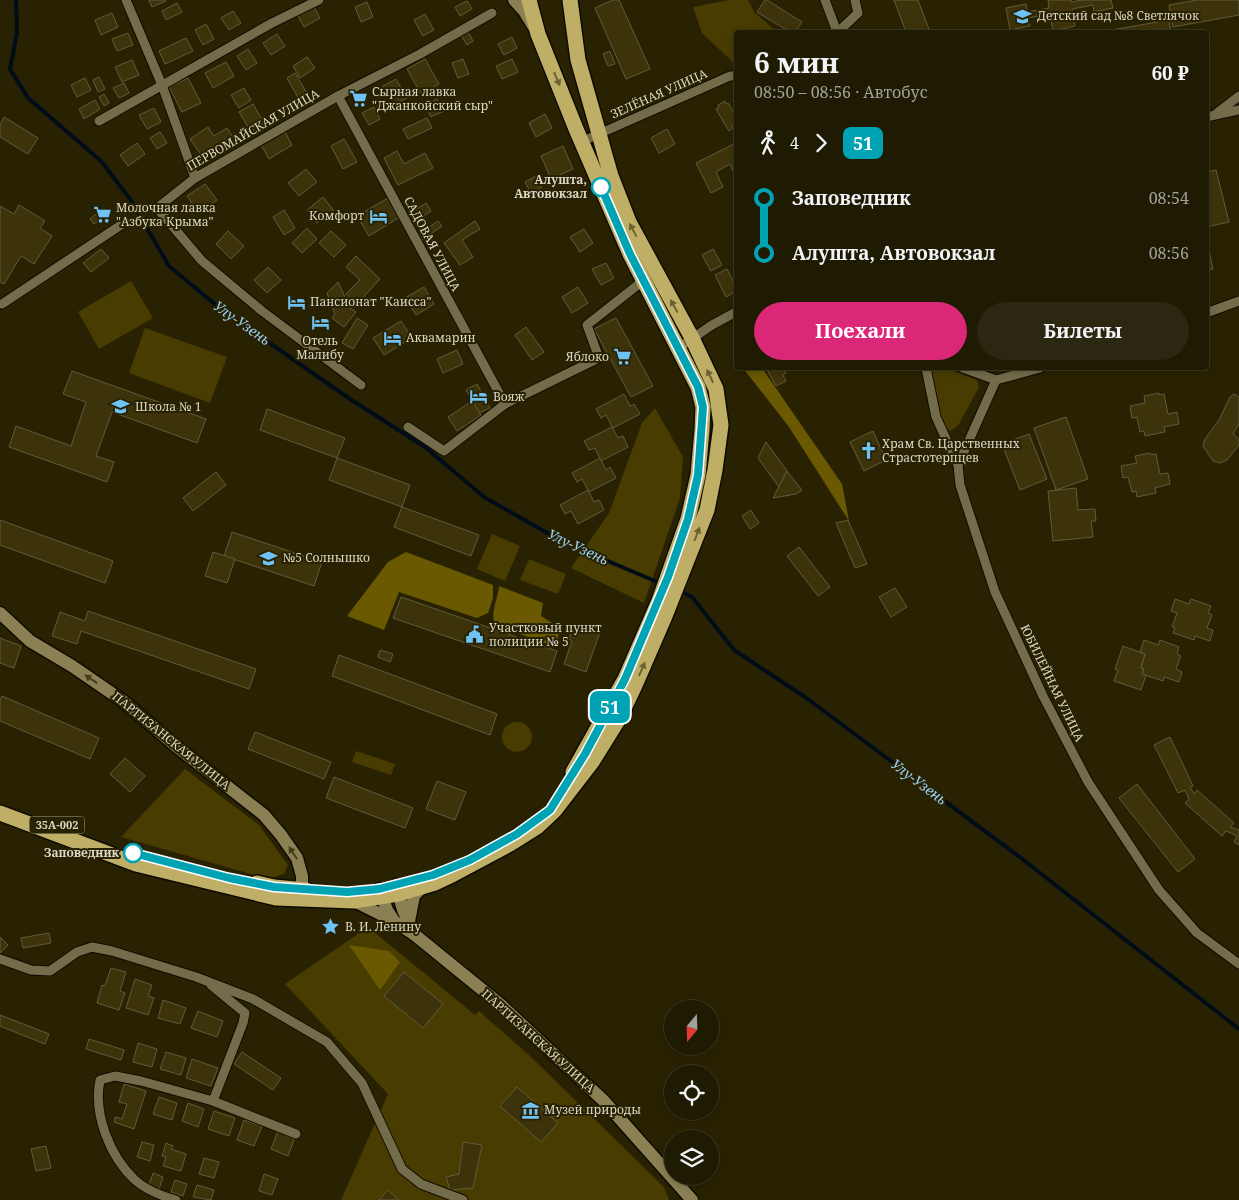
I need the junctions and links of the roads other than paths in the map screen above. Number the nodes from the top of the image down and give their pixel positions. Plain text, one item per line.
1 (126, 0) edge
2 (319, 0) edge
3 (514, 0) edge
4 (529, 0) edge
5 (570, 0) edge
6 (825, 0) edge
7 (855, 2) edge
8 (492, 13) dead end
9 (836, 30) edge
10 (839, 30) edge
11 (538, 34) junction
12 (733, 76) edge
13 (162, 85) junction
14 (338, 96) junction
15 (1239, 96) edge
16 (1239, 110) edge
17 (1211, 116) edge
18 (99, 121) dead end
19 (599, 135) junction
20 (583, 141) junction
21 (195, 178) junction
22 (124, 223) dead end
23 (644, 280) junction
24 (1239, 302) edge
25 (2, 304) dead end
26 (1209, 312) edge
27 (734, 313) edge
28 (692, 338) junction
29 (678, 349) junction
30 (926, 370) edge
31 (968, 370) edge
32 (1033, 370) edge
33 (996, 380) junction
34 (361, 385) dead end
35 (505, 404) junction
36 (408, 427) dead end
37 (958, 465) junction
38 (674, 578) junction
39 (664, 603) junction
40 (0, 613) edge
41 (0, 804) edge
42 (0, 814) edge
43 (421, 888) junction
44 (397, 890) junction
45 (381, 893) junction
46 (302, 895) junction
47 (350, 896) junction
48 (394, 921) junction
49 (409, 921) junction
50 (415, 935) junction
51 (0, 959) edge
52 (1239, 964) edge
53 (204, 980) junction
54 (213, 1101) junction
55 (296, 1134) dead end
56 (164, 1198) edge
57 (176, 1200) edge
58 (463, 1200) edge
59 (692, 1200) edge

1 - 13 street
2 - 13 street
3 - 11 street
4 - 11 highway
5 - 19 highway
6 - 9 street
7 - 10 street
8 - 14 street, ПЕРВОМАЙСКАЯ УЛИЦА
11 -> 20 highway
12 - 19 street, ЗЕЛЁНАЯ УЛИЦА
13 - 18 street
13 - 21 street
14 - 21 street, ПЕРВОМАЙСКАЯ УЛИЦА
14 - 35 street, САДОВАЯ УЛИЦА
15 - 17 street
16 - 17 street
19 - 20 street, ЗЕЛЁНАЯ УЛИЦА
28 -> 19 highway
20 - 23 highway
21 - 34 street, ПЕРВОМАЙСКАЯ УЛИЦА
22 - 25 street
23 - 29 highway
23 - 35 street
24 - 26 street
27 - 28 street
28 - 29 street
38 -> 28 highway
29 - 38 highway
30 - 37 street, ЮБИЛЕЙНАЯ УЛИЦА
31 - 33 street
32 - 33 street
33 - 37 street
35 - 36 street
37 - 52 street, ЮБИЛЕЙНАЯ УЛИЦА
38 - 39 highway
43 -> 39 highway
39 - 44 highway
46 -> 40 street, ПАРТИЗАНСКАЯ УЛИЦА
41 - 46 highway, 35А-002
42 - 46 highway, 35А-002
43 - 44 highway
43 - 49 street
44 - 45 highway
44 - 49 street, ПАРТИЗАНСКАЯ УЛИЦА
45 - 47 highway
45 - 48 street, ПАРТИЗАНСКАЯ УЛИЦА
46 - 47 highway, 35А-002
47 - 48 street
48 - 50 street, ПАРТИЗАНСКАЯ УЛИЦА
49 - 50 street, ПАРТИЗАНСКАЯ УЛИЦА
50 - 59 street, ПАРТИЗАНСКАЯ УЛИЦА
51 - 53 street
53 - 54 street
53 - 58 street
54 - 55 street
54 - 56 street
56 - 57 street

